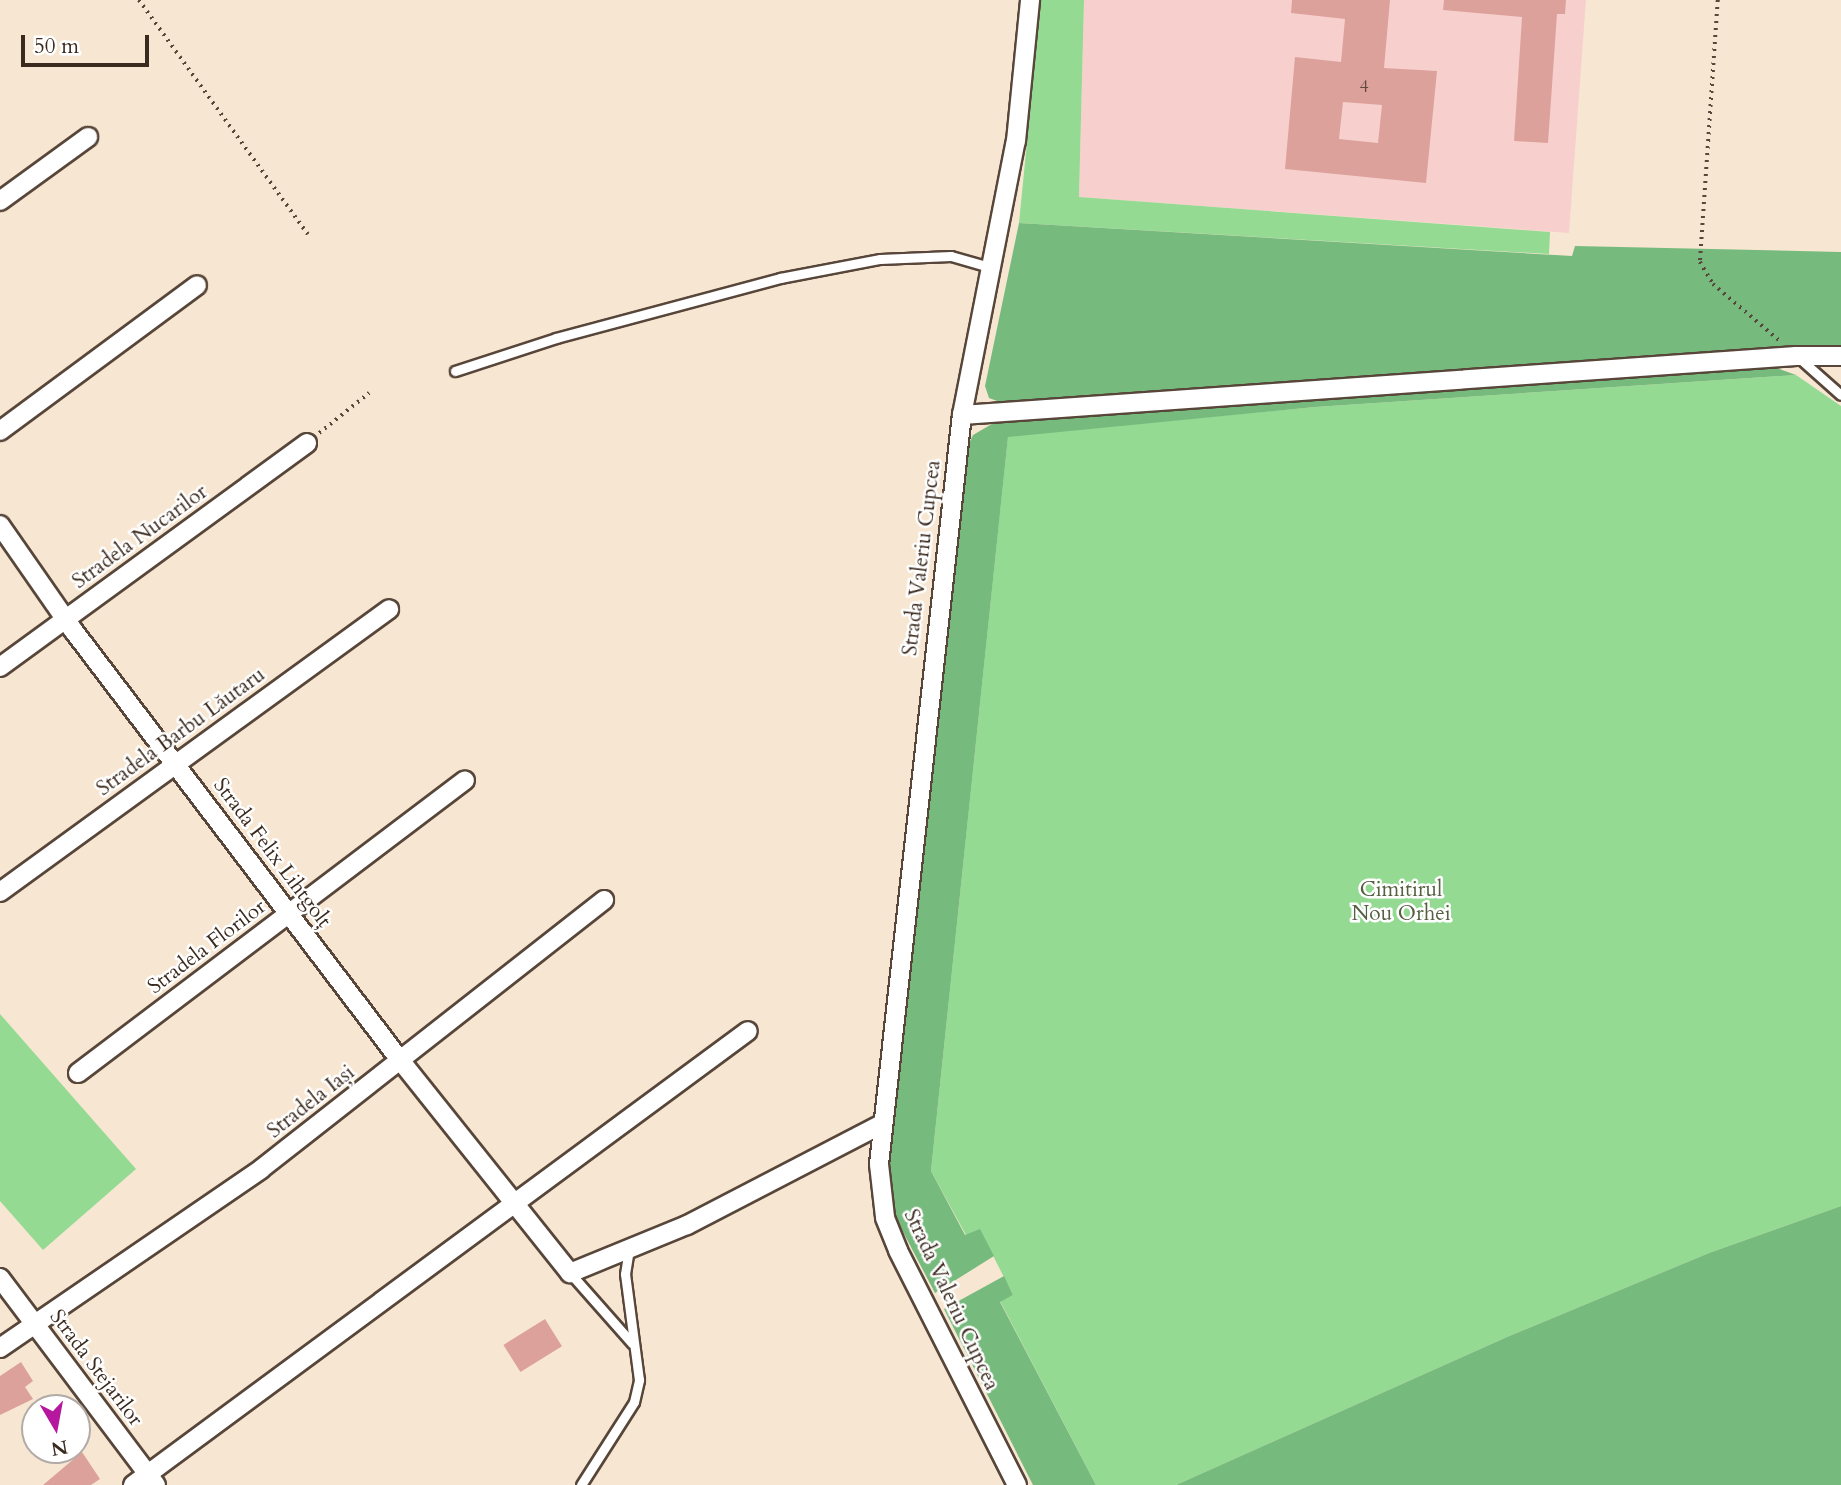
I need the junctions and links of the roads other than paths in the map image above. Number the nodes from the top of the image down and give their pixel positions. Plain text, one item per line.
1 (1030, 0) edge
2 (88, 136) dead end
3 (0, 201) edge
4 (993, 268) junction
5 (197, 285) dead end
6 (1796, 356) junction
7 (1841, 356) edge
8 (455, 371) dead end
9 (1841, 395) edge
10 (962, 415) junction
11 (0, 431) edge
12 (307, 443) road end
13 (0, 525) edge
14 (389, 609) dead end
15 (65, 619) junction
16 (0, 667) edge
17 (175, 765) junction
18 (465, 780) dead end
19 (0, 892) edge
20 (604, 901) dead end
21 (289, 914) junction
22 (748, 1031) dead end
23 (400, 1060) junction
24 (78, 1073) dead end
25 (880, 1125) junction
26 (512, 1205) junction
27 (629, 1248) junction
28 (569, 1273) junction
29 (0, 1278) edge
30 (35, 1324) junction
31 (633, 1344) junction
32 (0, 1348) edge
33 (152, 1480) edge
34 (133, 1485) edge
35 (582, 1485) edge
36 (1017, 1485) edge

1 - 4 street, Strada Valeriu Cupcea
2 - 3 street
4 - 8 lane
4 - 10 street, Strada Valeriu Cupcea
5 - 11 street
6 - 7 street
6 - 9 lane
6 - 10 street
10 - 25 street, Strada Valeriu Cupcea
12 - 15 street, Stradela Nucarilor
13 - 15 street, Strada Felix Lihtgolţ
14 - 17 street, Stradela Barbu Lăutaru
15 - 16 street, Stradela Nucarilor
15 - 17 street, Strada Felix Lihtgolţ
17 - 19 street, Stradela Barbu Lăutaru
17 - 21 street, Strada Felix Lihtgolţ
18 - 21 street, Stradela Florilor
20 - 23 street, Stradela Iași
21 - 23 street, Strada Felix Lihtgolţ
21 - 24 street, Stradela Florilor
22 - 26 street
23 - 26 street, Strada Felix Lihtgolţ
23 - 30 street, Stradela Iași
25 - 27 street
25 - 36 street, Strada Valeriu Cupcea
26 - 28 street, Strada Felix Lihtgolţ
26 - 33 street
27 - 28 street
27 - 31 lane
28 - 31 lane
29 - 30 street, Strada Stejarilor
30 - 32 street, Stradela Iași
30 - 33 street, Strada Stejarilor
31 - 35 lane
33 - 34 street

